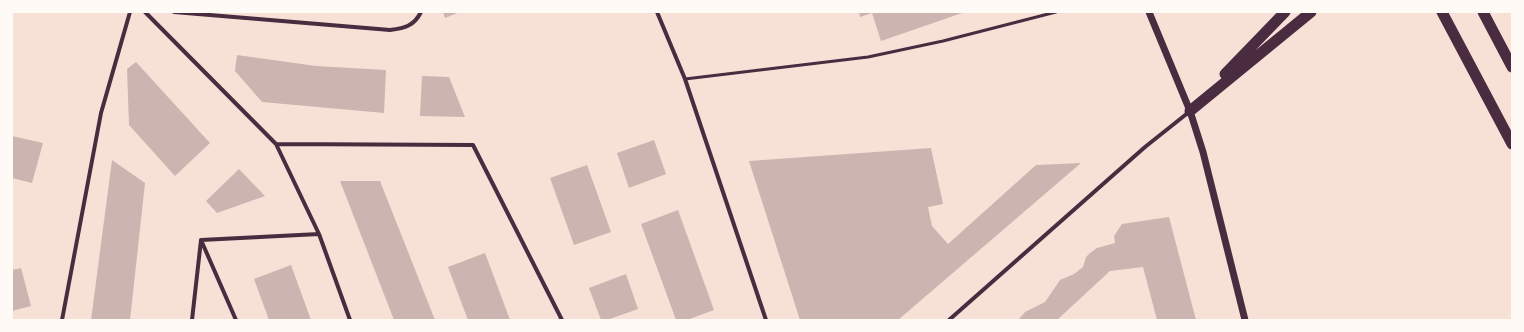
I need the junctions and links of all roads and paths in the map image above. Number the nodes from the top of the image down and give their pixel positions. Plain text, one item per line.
1 (130, 12) edge
2 (145, 12) edge
3 (174, 12) edge
4 (421, 12) edge
5 (657, 12) edge
6 (1056, 12) edge
7 (1149, 12) edge
8 (1285, 12) edge
9 (1311, 12) edge
10 (1442, 12) edge
11 (1483, 12) edge
12 (1512, 67) edge
13 (685, 78) junction
14 (1190, 111) junction
15 (276, 144) junction
16 (1512, 144) edge
17 (319, 234) junction
18 (201, 240) junction
19 (62, 320) edge
20 (192, 320) edge
21 (236, 320) edge
22 (350, 320) edge
23 (562, 320) edge
24 (766, 320) edge
25 (949, 320) edge
26 (1245, 320) edge

1 - 19 street
2 - 15 street
3 - 4 street
5 - 13 street
6 - 13 lane
7 - 14 street
8 - 14 highway
9 - 14 highway
10 - 16 highway
11 - 12 highway
13 - 24 street
14 - 25 street
14 - 26 street
15 - 17 street
15 - 23 street
17 - 18 street
17 - 22 street
18 - 20 street
18 - 21 street

